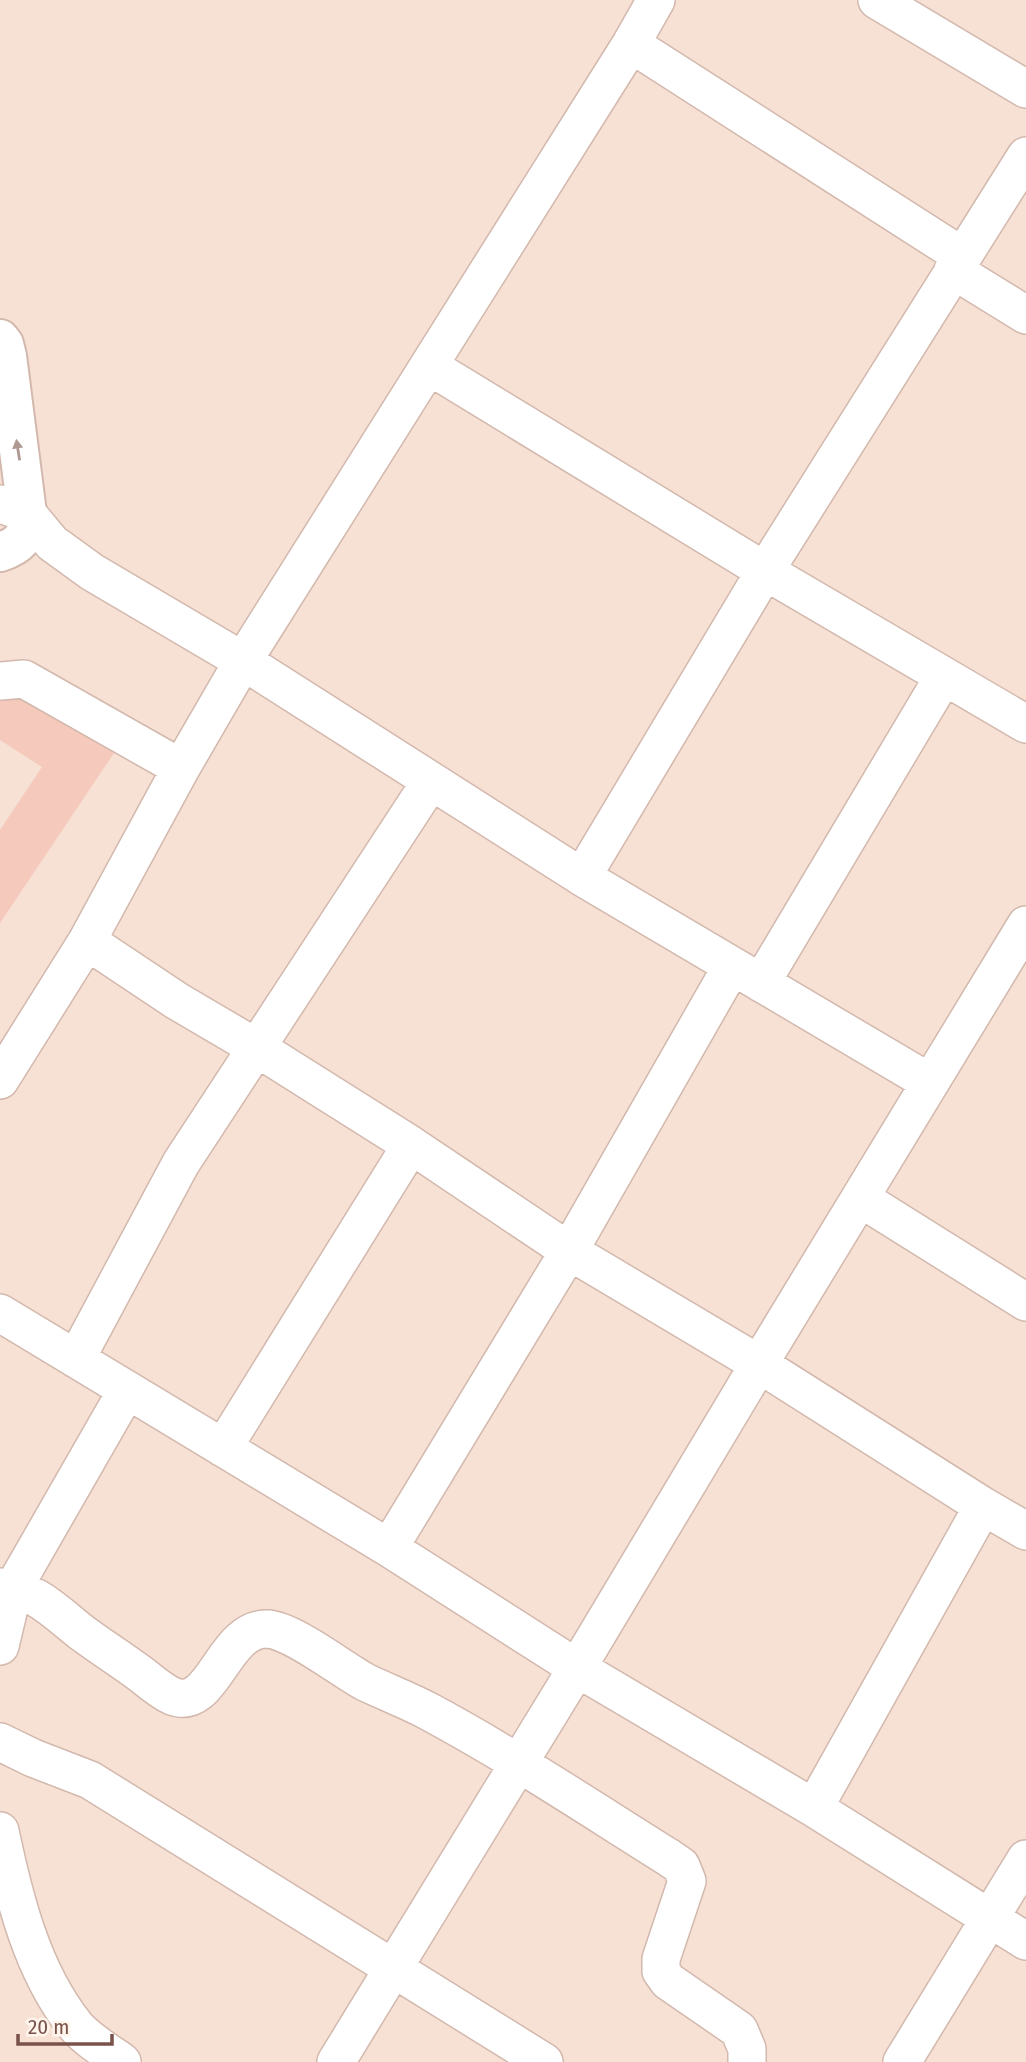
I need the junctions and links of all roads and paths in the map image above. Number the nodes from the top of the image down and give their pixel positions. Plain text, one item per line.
1 (656, 0) edge
2 (877, 0) edge
3 (631, 44) junction
4 (1026, 89) edge
5 (1026, 156) edge
6 (957, 263) junction
7 (1026, 315) edge
8 (0, 339) edge
9 (429, 366) junction
10 (14, 508) edge
11 (3, 549) edge
12 (765, 571) junction
13 (92, 572) junction
14 (243, 661) junction
15 (944, 676) junction
16 (0, 681) edge
17 (1026, 724) edge
18 (181, 768) junction
19 (431, 780) junction
20 (582, 877) junction
21 (1026, 925) edge
22 (87, 941) junction
23 (1014, 971) edge
24 (747, 974) junction
25 (257, 1048) junction
26 (0, 1080) edge
27 (929, 1082) junction
28 (411, 1145) junction
29 (860, 1198) junction
30 (569, 1251) junction
31 (1026, 1302) edge
32 (0, 1313) edge
33 (76, 1359) junction
34 (758, 1364) junction
35 (127, 1390) junction
36 (223, 1448) junction
37 (983, 1506) junction
38 (1026, 1531) edge
39 (389, 1548) junction
40 (7, 1587) edge
41 (0, 1646) edge
42 (577, 1668) junction
43 (0, 1742) edge
44 (518, 1764) junction
45 (814, 1808) junction
46 (0, 1831) edge
47 (1026, 1859) edge
48 (990, 1918) junction
49 (1026, 1941) edge
50 (393, 1968) junction
51 (122, 2062) edge
52 (336, 2062) edge
53 (544, 2062) edge
54 (747, 2062) edge
55 (902, 2062) edge

1 - 3 street
2 - 4 street
3 - 6 street
3 - 9 street
5 - 6 street
6 - 7 street
6 - 12 street
10 -> 8 street
9 - 12 street
9 - 14 street
10 - 11 street
10 - 13 street
11 - 13 street
12 - 15 street
12 - 20 street
13 - 14 street
14 - 18 street
14 - 19 street
15 - 17 street
15 - 24 street
16 - 18 street
18 - 22 street
19 - 20 street
19 - 25 street
20 - 24 street
21 - 23 street
22 - 25 street
22 - 26 street
23 - 27 street
24 - 27 street
24 - 30 street
25 - 28 street
25 - 33 street
27 - 29 street
28 - 30 street
28 - 36 street
29 - 31 street
29 - 34 street
30 - 34 street
30 - 39 street
32 - 33 street
33 - 35 street
34 - 37 street
34 - 42 street
35 - 36 street
35 - 40 street
36 - 39 street
37 - 38 street
37 - 45 street
39 - 42 street
40 - 41 street
40 - 44 street
42 - 44 street
42 - 45 street
43 - 50 street
44 - 50 street
44 - 54 street
45 - 48 street
46 - 51 street
47 - 48 street
48 - 49 street
48 - 55 street
50 - 52 street
50 - 53 street

